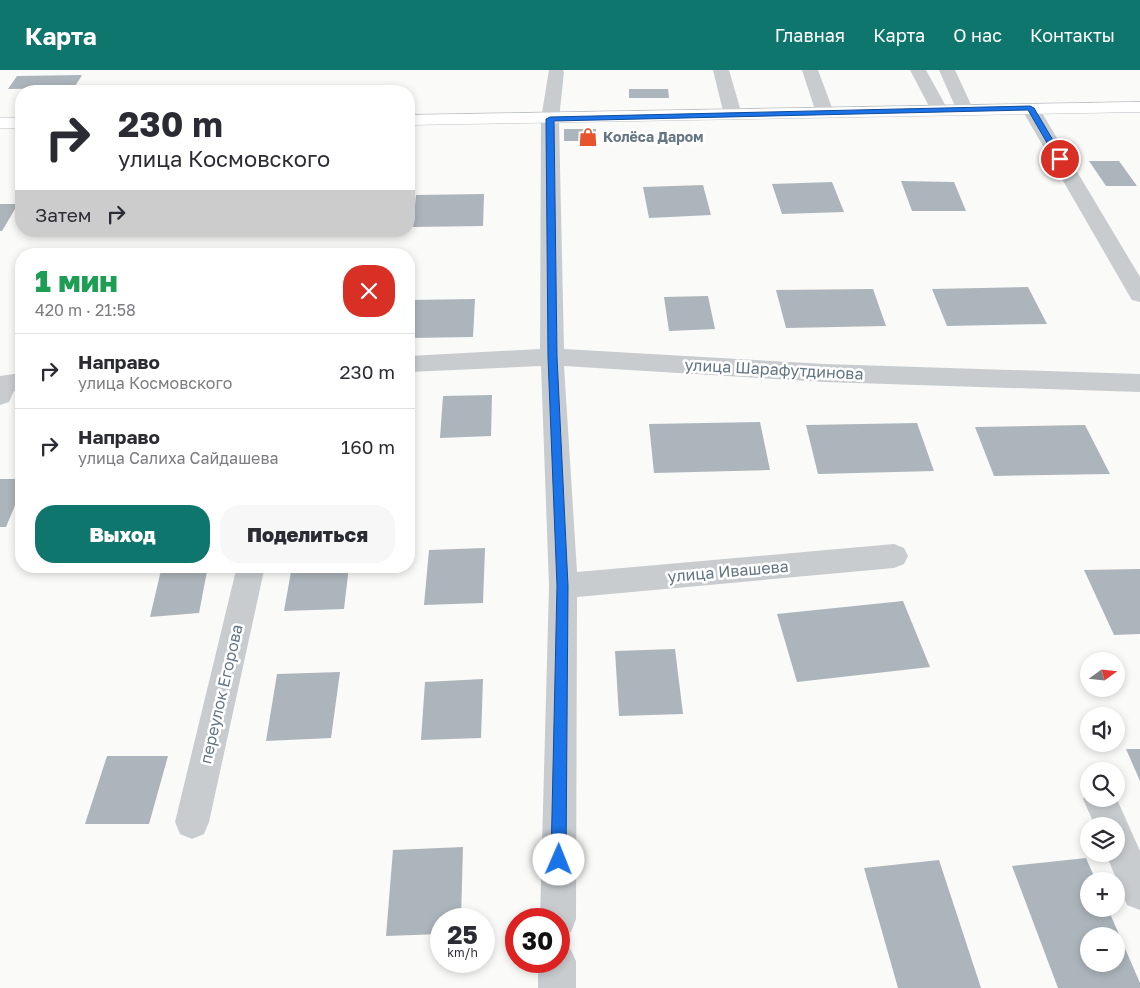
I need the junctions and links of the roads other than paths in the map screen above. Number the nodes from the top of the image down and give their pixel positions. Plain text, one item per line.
1 (721, 70) edge
2 (810, 70) edge
3 (918, 70) edge
4 (947, 70) edge
5 (556, 72) dead end
6 (1140, 107) edge
7 (1030, 108) junction
8 (964, 109) junction
9 (939, 110) junction
10 (825, 113) junction
11 (733, 115) junction
12 (550, 119) junction
13 (415, 120) edge
14 (0, 123) edge
15 (15, 123) edge
16 (1140, 295) edge
17 (552, 357) junction
18 (415, 364) edge
19 (1140, 382) edge
20 (894, 556) dead end
21 (249, 573) edge
22 (562, 586) junction
23 (192, 822) dead end
24 (1125, 858) edge
25 (1140, 892) edge
26 (558, 908) edge
27 (557, 973) edge
28 (557, 988) edge

1 - 11 street
2 - 10 street
3 - 9 street
4 - 8 street
5 - 12 street
6 - 7 main road
7 - 8 main road
7 - 16 street
8 - 9 main road
9 - 10 main road
10 - 11 main road
11 - 12 main road
12 - 13 main road
12 - 17 street
14 - 15 main road
17 - 18 street, улица Шарафутдинова
17 - 19 street, улица Шарафутдинова
17 - 22 street
20 - 22 street, улица Ивашева
21 - 23 street, переулок Егорова
22 - 26 street
24 - 25 street
27 - 28 street

